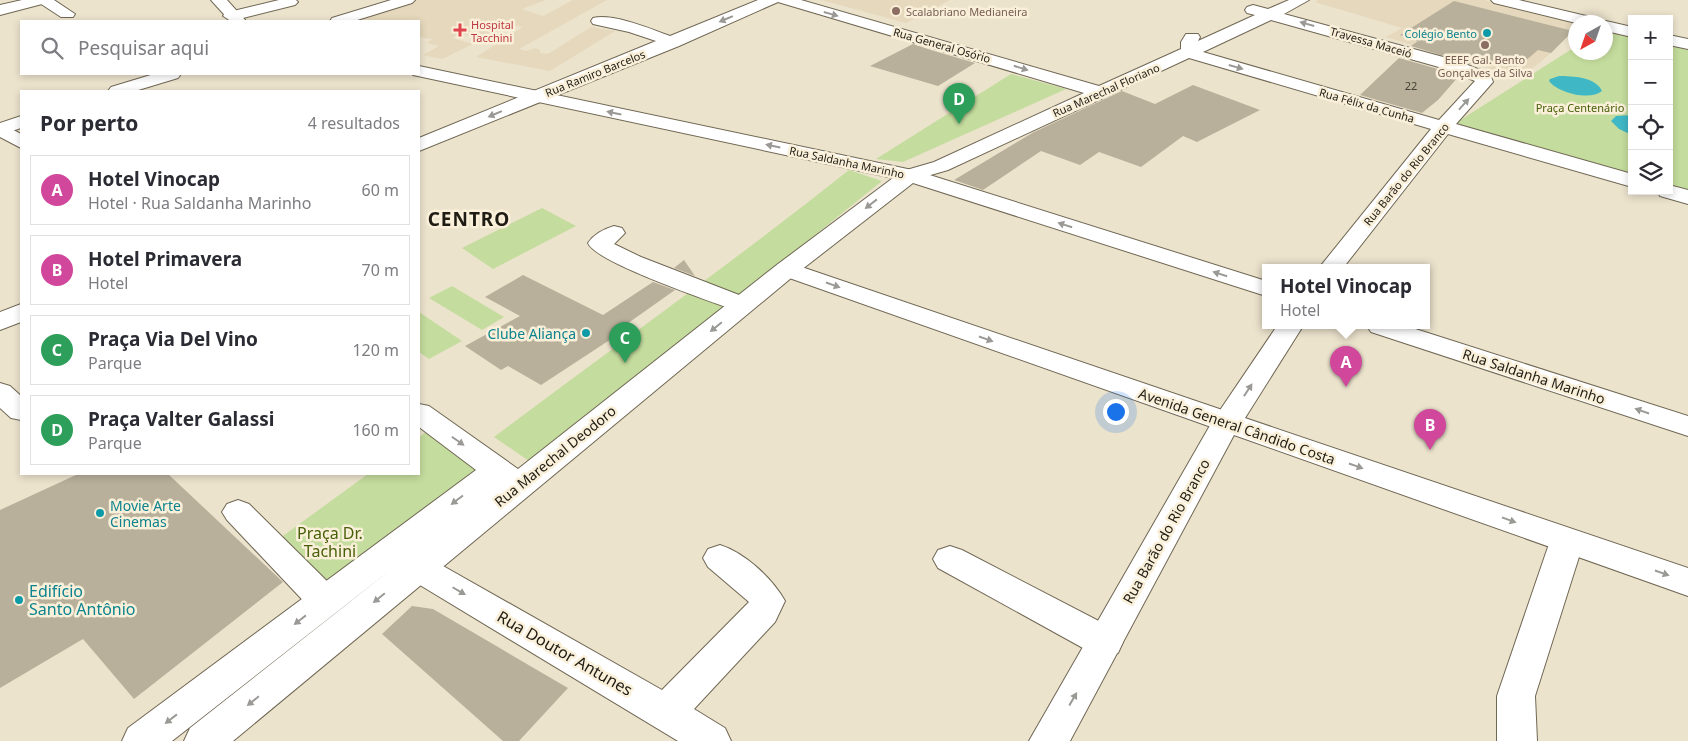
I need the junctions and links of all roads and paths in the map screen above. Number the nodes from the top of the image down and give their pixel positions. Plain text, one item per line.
1 (42, 0) edge
2 (219, 0) edge
3 (407, 0) edge
4 (771, 0) edge
5 (784, 0) edge
6 (1301, 0) edge
7 (1499, 0) edge
8 (1543, 0) edge
9 (290, 2) dead end
10 (1273, 7) edge
11 (0, 10) edge
12 (66, 14) dead end
13 (1564, 15) junction
14 (1568, 16) edge
15 (234, 18) edge
16 (341, 20) edge
17 (599, 21) dead end
18 (1613, 28) edge
19 (1628, 31) edge
20 (1673, 41) edge
21 (673, 42) junction
22 (1191, 44) junction
23 (1688, 44) edge
24 (420, 71) edge
25 (169, 75) edge
26 (1484, 82) joint
27 (1091, 89) junction
28 (121, 90) edge
29 (534, 97) junction
30 (20, 122) edge
31 (1444, 126) junction
32 (0, 129) edge
33 (20, 141) edge
34 (420, 145) edge
35 (915, 169) junction
36 (1628, 180) edge
37 (1673, 192) edge
38 (1688, 197) edge
39 (614, 233) dead end
40 (1334, 264) edge
41 (787, 269) junction
42 (1262, 288) edge
43 (743, 305) junction
44 (20, 312) edge
45 (0, 322) edge
46 (1288, 329) edge
47 (1389, 329) edge
48 (420, 414) edge
49 (1227, 422) junction
50 (1688, 426) edge
51 (508, 478) junction
52 (238, 512) dead end
53 (1567, 542) junction
54 (720, 558) dead end
55 (950, 559) dead end
56 (417, 567) junction
57 (1688, 582) edge
58 (324, 601) junction
59 (1105, 642) junction
60 (666, 712) junction
61 (142, 741) edge
62 (204, 741) edge
63 (711, 741) edge
64 (1049, 741) edge
65 (1517, 741) edge

1 - 11 street
1 - 12 street
2 - 15 street
3 - 16 street
4 -> 21 street, Rua Ramiro Barcelos
5 -> 27 street, Rua General Osório
6 - 10 street, Rua Marechal Floriano
7 - 13 street
8 - 13 street
9 - 15 street
10 - 22 street, Rua Marechal Floriano
10 - 22 street, Rua Marechal Floriano
26 -> 10 street, Travessa Maceió
13 - 14 street
17 - 21 street
18 - 19 street
20 - 23 street
21 - 29 street, Rua Ramiro Barcelos
22 - 27 street, Rua Marechal Floriano
22 -> 31 street, Rua Félix da Cunha
24 - 29 street, Rua Saldanha Marinho
25 - 28 street
31 -> 26 street, Rua Barão do Rio Branco
27 - 35 street, Rua Marechal Floriano
29 -> 34 street, Rua Ramiro Barcelos
35 -> 29 street, Rua Saldanha Marinho
30 - 32 street
31 - 36 street, Rua Félix da Cunha
31 - 40 street, Rua Barão do Rio Branco
32 - 33 street
35 -> 41 street, Rua Marechal Deodoro
42 -> 35 street, Rua Saldanha Marinho
37 - 38 street
39 - 43 street
41 - 43 street, Rua Marechal Deodoro
41 -> 49 street, Avenida General Cândido Costa
43 -> 51 street, Rua Marechal Deodoro
44 - 45 street
49 -> 46 street, Rua Barão do Rio Branco
50 -> 47 street, Rua Saldanha Marinho
48 -> 51 street
49 -> 53 street, Avenida General Cândido Costa
49 - 59 street, Rua Barão do Rio Branco
51 - 56 street, Rua Marechal Deodoro
51 -> 58 street, Rua Marechal Deodoro
52 - 58 street
53 -> 57 street, Avenida General Cândido Costa
53 - 65 street
54 - 60 street
55 - 59 street
56 -> 60 street, Rua Doutor Antunes
56 -> 62 street, Rua Marechal Deodoro
58 -> 61 street, Rua Marechal Deodoro
64 -> 59 street, Rua Barão do Rio Branco
60 - 63 street, Rua Doutor Antunes

